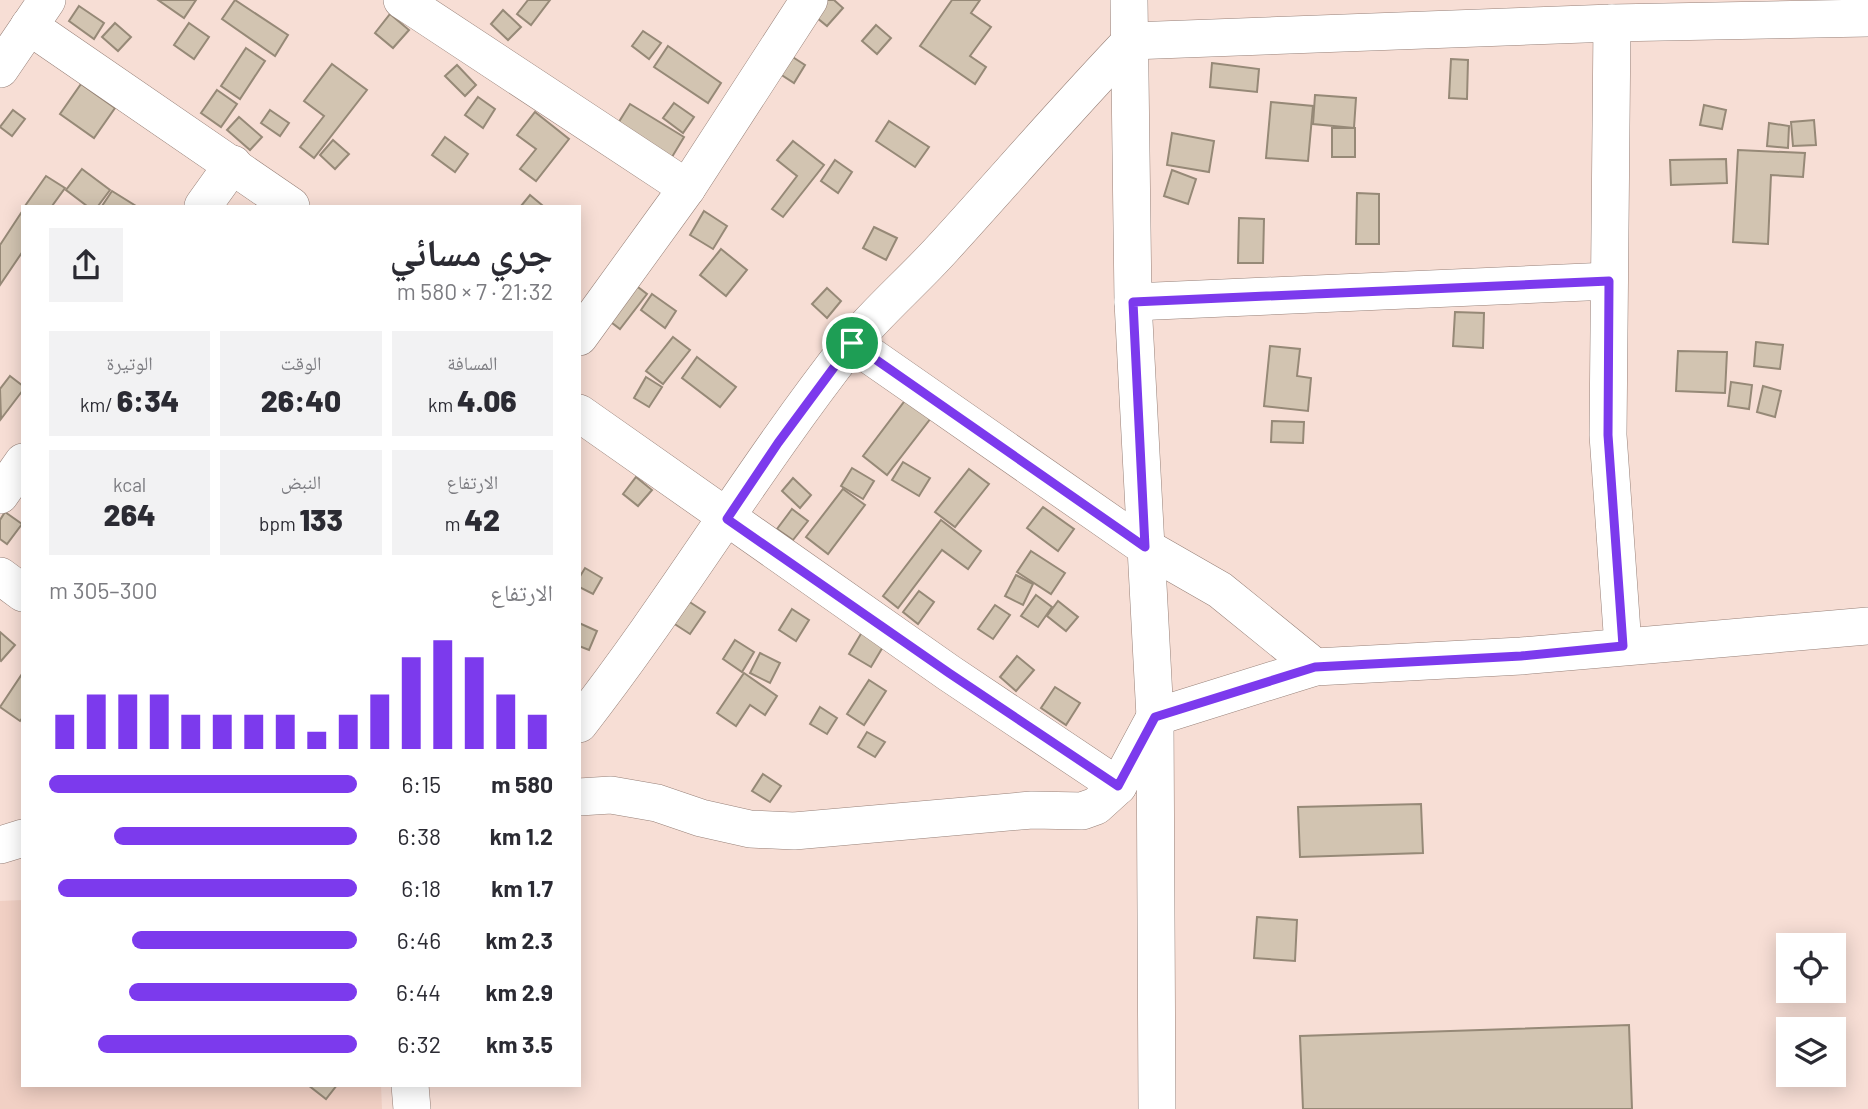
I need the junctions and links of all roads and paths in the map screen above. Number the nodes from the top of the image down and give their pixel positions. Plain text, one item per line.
1 (402, 0) edge
2 (809, 0) edge
3 (1129, 0) edge
4 (38, 13) edge
5 (1868, 19) edge
6 (1612, 23) junction
7 (1131, 41) junction
8 (0, 69) edge
9 (233, 164) junction
10 (687, 188) junction
11 (204, 205) edge
12 (290, 205) edge
13 (1609, 281) junction
14 (1133, 302) junction
15 (581, 334) edge
16 (852, 343) junction
17 (581, 414) edge
18 (21, 466) edge
19 (0, 495) edge
20 (727, 519) junction
21 (1145, 547) junction
22 (0, 576) edge
23 (21, 592) edge
24 (1868, 626) edge
25 (1623, 646) junction
26 (1315, 667) junction
27 (583, 711) edge
28 (1155, 717) junction
29 (1118, 786) junction
30 (581, 797) edge
31 (21, 839) edge
32 (0, 845) edge
33 (410, 1087) edge
34 (412, 1109) edge
35 (1157, 1109) edge

1 - 10 street
2 - 10 street
3 - 7 street
4 - 8 street
4 - 9 street
5 - 6 street
6 - 7 street
6 - 13 street
7 - 14 street
7 - 16 street
9 - 11 street
9 - 12 street
10 - 15 street
13 - 14 street
13 - 25 street
14 - 21 street
16 - 20 street
16 - 21 street
17 - 20 street
18 - 19 street
20 - 27 street
20 - 29 street
21 - 26 street
21 - 28 street
22 - 23 street
24 - 25 street
25 - 26 street
26 - 28 street
28 - 29 street
28 - 35 street
29 - 30 street
31 - 32 street
33 - 34 street

